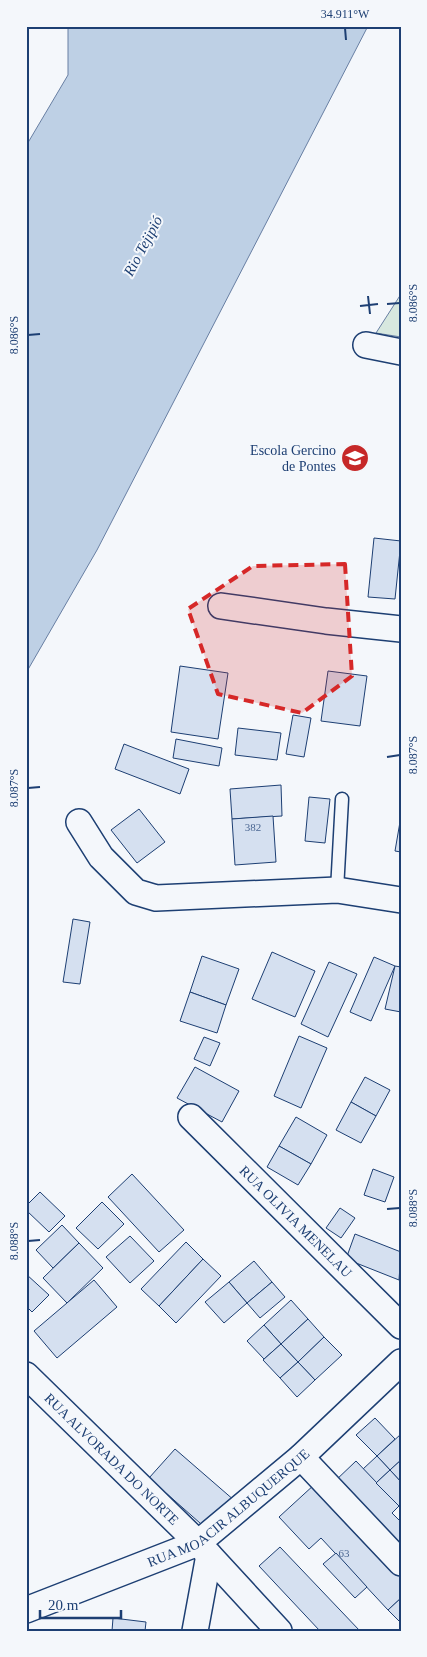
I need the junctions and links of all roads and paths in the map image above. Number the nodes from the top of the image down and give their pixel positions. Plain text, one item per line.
1 (366, 345) dead end
2 (401, 352) edge
3 (221, 606) dead end
4 (401, 628) edge
5 (342, 799) dead end
6 (79, 822) dead end
7 (337, 890) junction
8 (401, 900) edge
9 (191, 1116) dead end
10 (401, 1326) edge
11 (401, 1362) edge
12 (26, 1375) edge
13 (301, 1457) junction
14 (203, 1549) junction
15 (401, 1563) edge
16 (26, 1610) edge
17 (195, 1631) edge
18 (279, 1631) edge

1 - 2 street
3 - 4 street
5 - 7 lane
6 - 7 street
7 - 8 street
9 - 10 street, RUA OLIVIA MENELAU
11 - 13 street, RUA MOACIR ALBUQUERQUE
12 - 14 street, RUA ALVORADA DO NORTE
13 - 14 street, RUA MOACIR ALBUQUERQUE
13 - 15 street
14 - 16 street, RUA MOACIR ALBUQUERQUE
14 - 17 street
14 - 18 street, RUA ALVORADA DO NORTE

